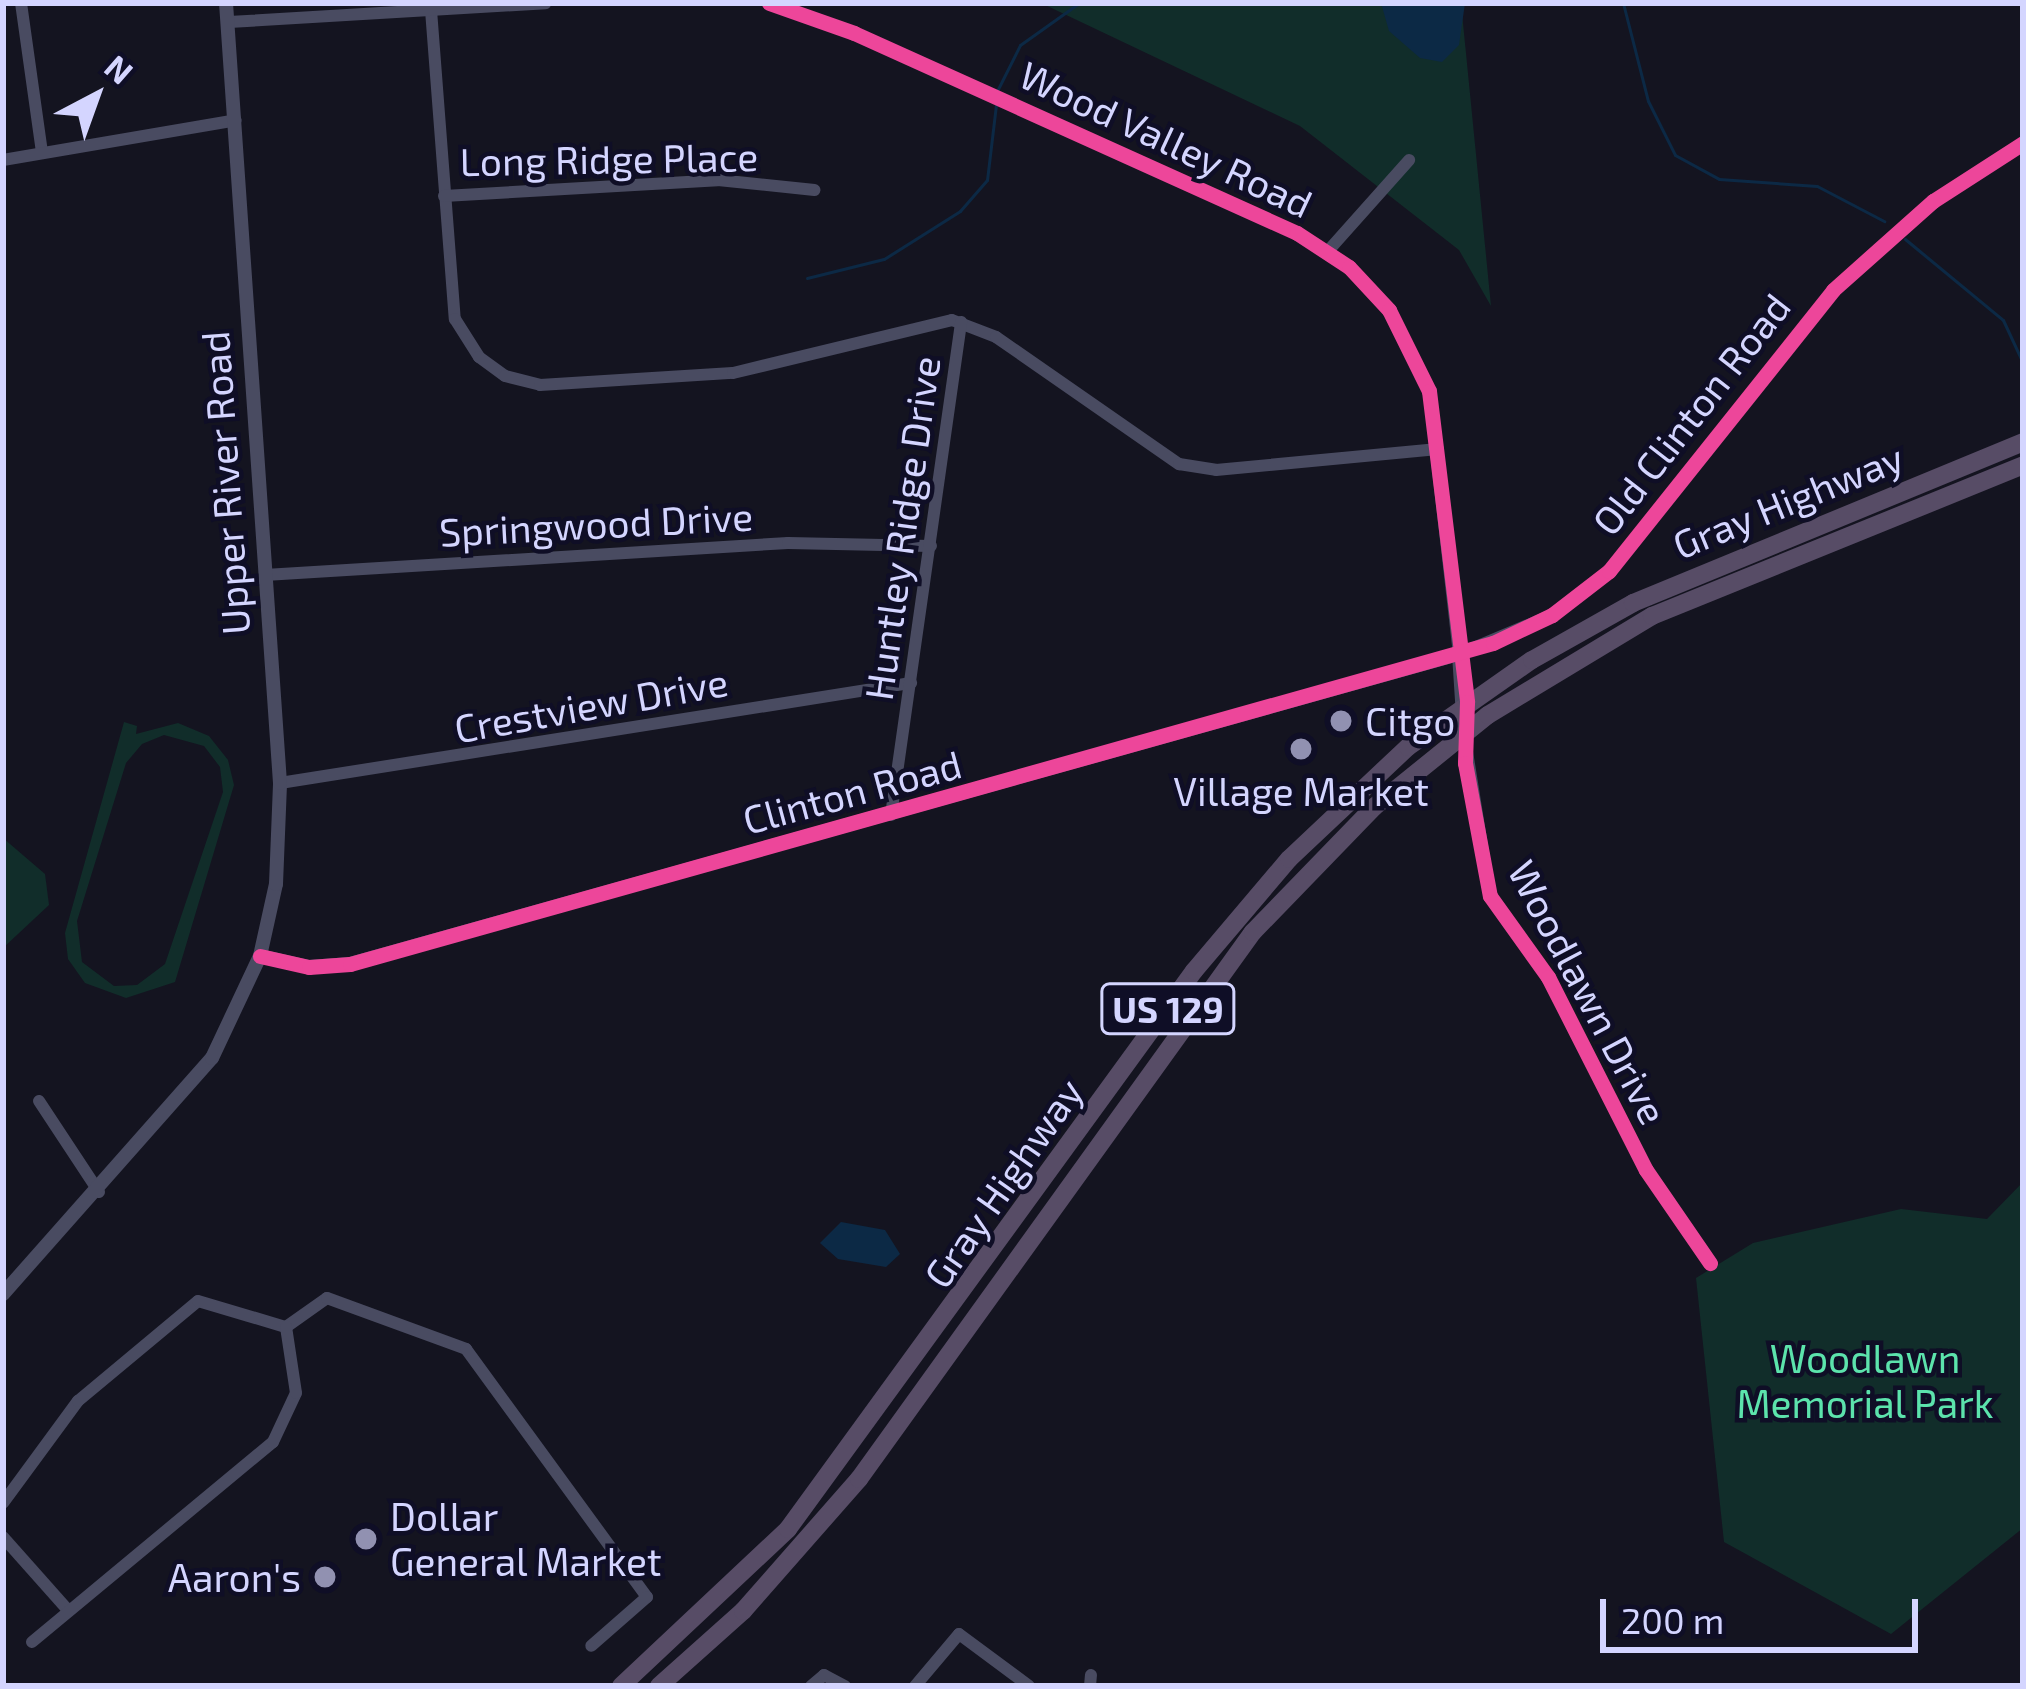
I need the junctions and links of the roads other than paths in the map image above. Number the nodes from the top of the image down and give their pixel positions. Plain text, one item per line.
1 (21, 3) edge
2 (226, 3) edge
3 (545, 3) edge
4 (769, 3) edge
5 (431, 10) junction
6 (229, 22) junction
7 (236, 120) junction
8 (2023, 143) edge
9 (42, 153) junction
10 (3, 160) edge
11 (1409, 160) dead end
12 (814, 190) dead end
13 (444, 196) junction
14 (1328, 251) junction
15 (961, 322) junction
16 (2023, 442) edge
17 (1438, 449) junction
18 (2023, 465) edge
19 (931, 546) junction
20 (265, 575) junction
21 (1459, 654) junction
22 (911, 683) junction
23 (1467, 702) junction
24 (1464, 732) junction
25 (280, 783) junction
26 (891, 814) junction
27 (260, 956) junction
28 (39, 1101) dead end
29 (99, 1192) junction
30 (1710, 1262) dead end
31 (3, 1294) edge
32 (286, 1327) junction
33 (3, 1472) edge
34 (19, 1478) junction
35 (3, 1503) edge
36 (3, 1537) edge
37 (68, 1609) junction
38 (32, 1642) dead end
39 (591, 1646) dead end
40 (622, 1686) edge
41 (659, 1686) edge
42 (811, 1686) edge
43 (844, 1686) edge
44 (915, 1686) edge
45 (1029, 1686) edge

1 - 9 street
2 - 6 street, Upper River Road
3 - 5 street
4 - 14 street, Wood Valley Road
5 - 6 street
5 - 13 street, Long Ridge Place
6 - 7 street, Upper River Road
7 - 9 street
7 - 20 street, Upper River Road
8 - 21 street, Old Clinton Road
9 - 10 street
11 - 14 street
12 - 13 street, Long Ridge Place
13 - 15 street
14 - 17 street, Wood Valley Road
15 - 17 street
15 - 19 street, Huntley Ridge Drive
16 - 23 highway, Gray Highway / US 129
17 - 21 street, Wood Valley Road
18 - 24 highway, Gray Highway / US 129
19 - 20 street, Springwood Drive
19 - 22 street, Huntley Ridge Drive
20 - 25 street, Upper River Road
21 - 23 street
21 - 26 street, Clinton Road
22 - 25 street, Crestview Drive
22 - 26 street, Huntley Ridge Drive
23 - 24 street
23 - 40 highway, Gray Highway / US 129
24 - 30 street, Woodlawn Drive
24 - 41 highway, Gray Highway / US 129
25 - 27 street, Upper River Road
26 - 27 street, Clinton Road
27 - 29 street
28 - 29 street
29 - 31 street
32 - 34 street
32 - 37 street
32 - 39 street
33 - 34 street
34 - 35 street
36 - 37 street
37 - 38 street
42 - 43 street
44 - 45 street

